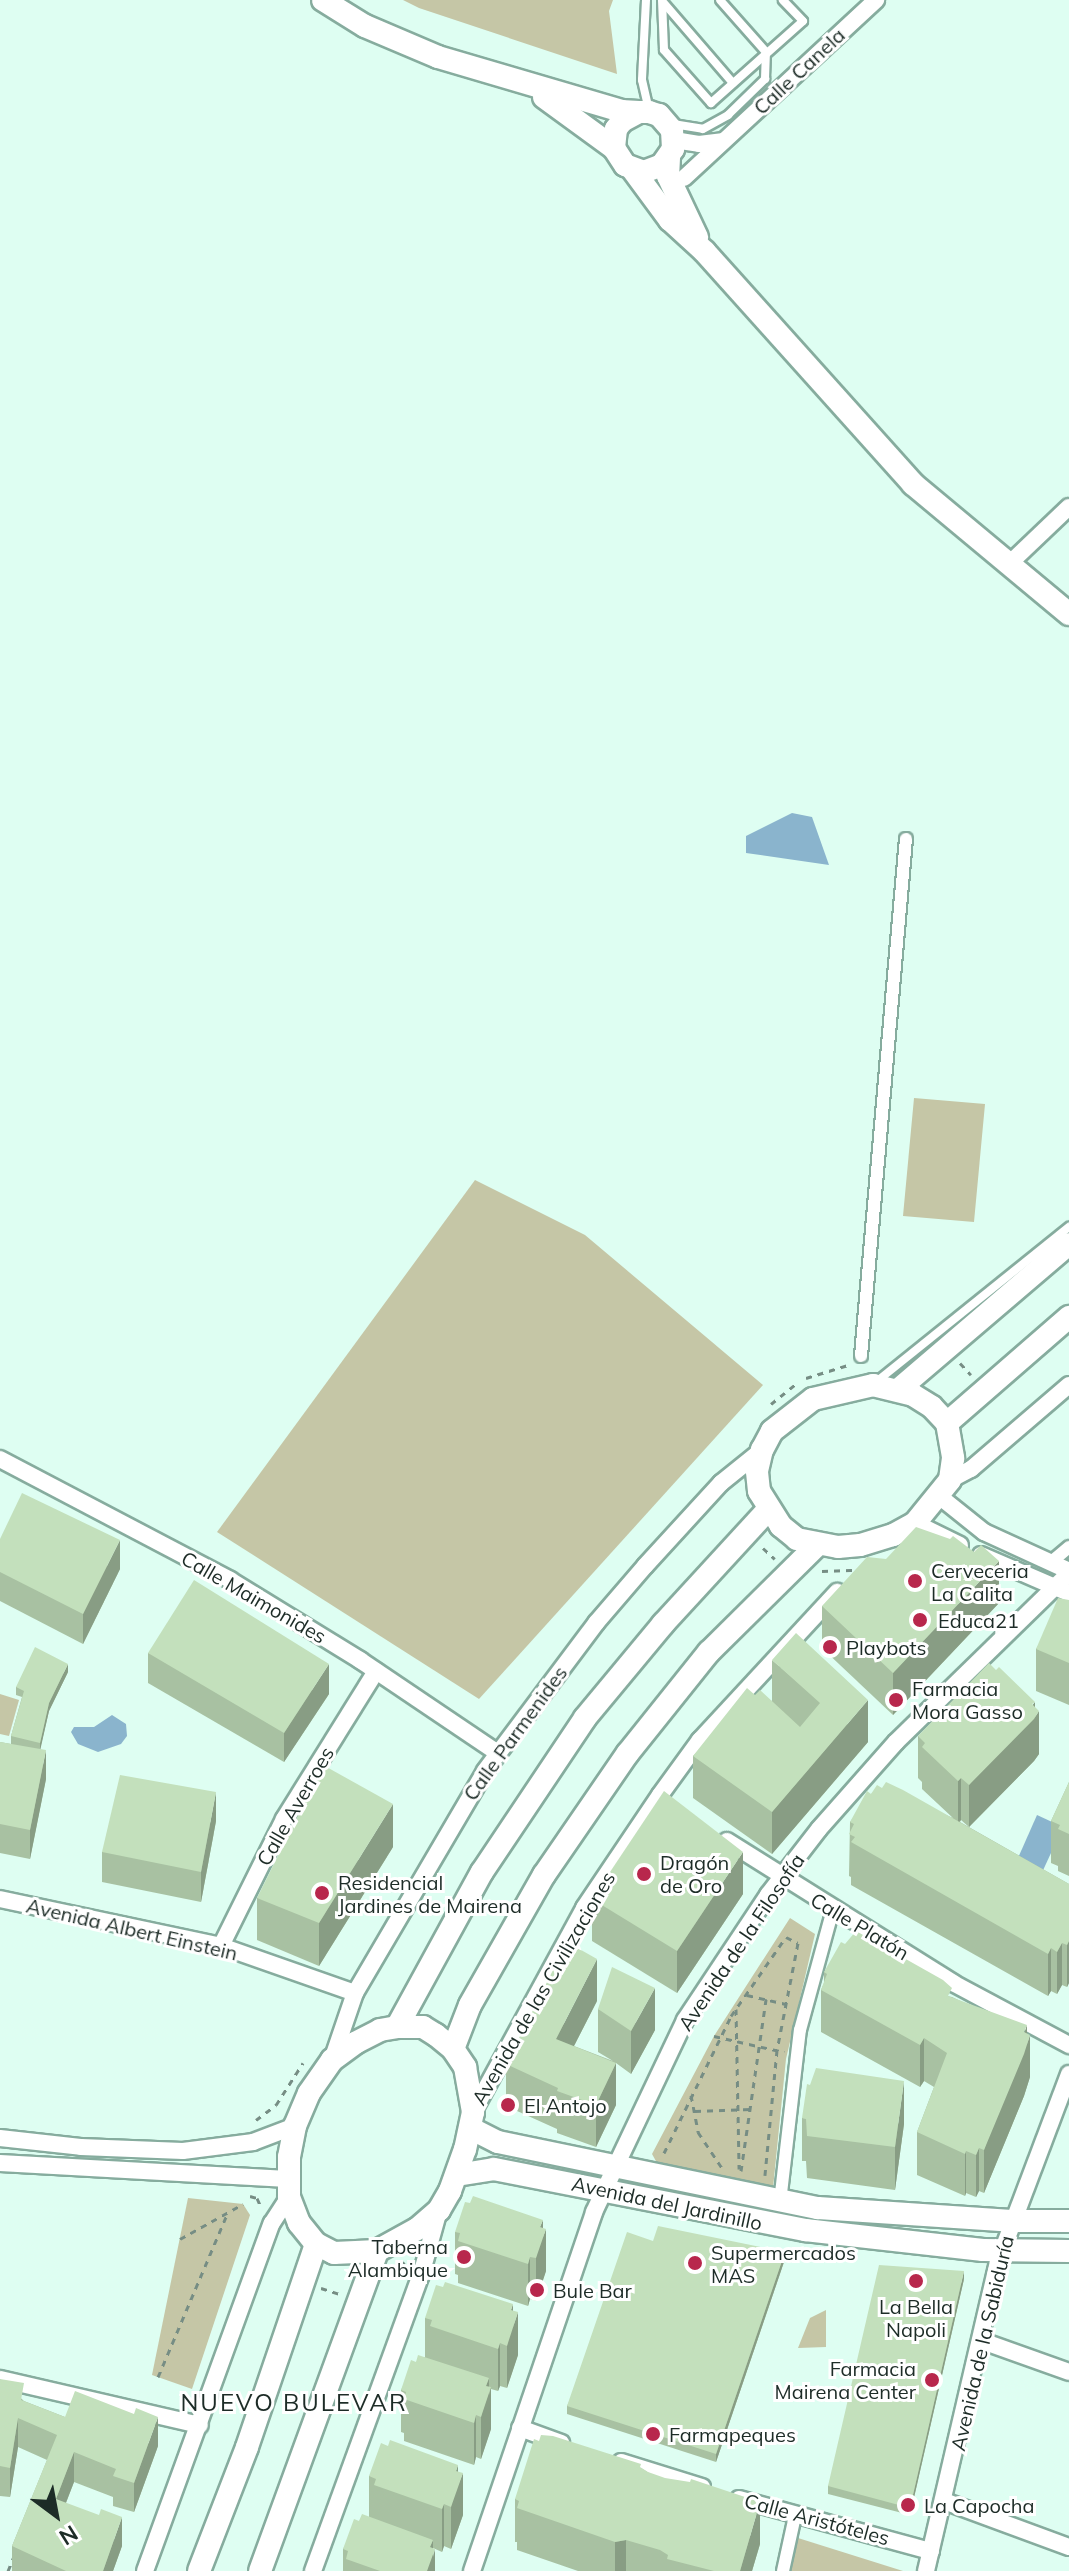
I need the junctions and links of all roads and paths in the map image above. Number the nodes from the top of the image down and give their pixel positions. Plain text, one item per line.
1 (323, 0) edge
2 (646, 0) edge
3 (662, 0) edge
4 (720, 0) edge
5 (783, 0) edge
6 (876, 0) edge
7 (766, 52) junction
8 (733, 83) junction
9 (526, 85) junction
10 (660, 129) junction
11 (722, 141) junction
12 (614, 148) junction
13 (633, 170) junction
14 (684, 178) dead end
15 (705, 252) junction
16 (1069, 507) edge
17 (1008, 565) junction
18 (1069, 614) edge
19 (906, 839) dead end
20 (1069, 1227) edge
21 (1069, 1244) edge
22 (1069, 1317) edge
23 (861, 1356) dead end
24 (873, 1385) junction
25 (1069, 1385) edge
26 (899, 1389) junction
27 (947, 1423) junction
28 (762, 1450) junction
29 (0, 1459) edge
30 (944, 1488) junction
31 (768, 1510) junction
32 (915, 1523) junction
33 (747, 1532) junction
34 (893, 1535) junction
35 (817, 1545) junction
36 (1069, 1547) edge
37 (868, 1561) edge
38 (1050, 1563) junction
39 (788, 1572) junction
40 (1069, 1572) edge
41 (849, 1580) edge
42 (1062, 1590) edge
43 (376, 1671) junction
44 (498, 1753) junction
45 (660, 1795) junction
46 (675, 1805) edge
47 (713, 1831) edge
48 (781, 1878) junction
49 (0, 1899) edge
50 (833, 1909) junction
51 (221, 1946) junction
52 (355, 1993) junction
53 (746, 1994) junction
54 (766, 1999) junction
55 (786, 2004) junction
56 (736, 2009) junction
57 (397, 2027) junction
58 (714, 2036) dead end
59 (721, 2037) junction
60 (738, 2041) junction
61 (1069, 2045) edge
62 (759, 2046) junction
63 (453, 2049) junction
64 (777, 2050) junction
65 (787, 2053) dead end
66 (332, 2060) junction
67 (1069, 2074) edge
68 (691, 2094) junction
69 (751, 2109) junction
70 (738, 2110) junction
71 (695, 2111) junction
72 (472, 2120) junction
73 (295, 2126) junction
74 (0, 2138) edge
75 (677, 2157) dead end
76 (0, 2163) edge
77 (707, 2164) dead end
78 (614, 2166) junction
79 (457, 2175) junction
80 (765, 2175) dead end
81 (289, 2188) junction
82 (604, 2189) junction
83 (780, 2202) junction
84 (243, 2204) dead end
85 (439, 2210) junction
86 (228, 2212) junction
87 (1012, 2221) junction
88 (1069, 2221) edge
89 (180, 2239) dead end
90 (316, 2244) junction
91 (377, 2251) junction
92 (1002, 2251) junction
93 (1069, 2251) edge
94 (303, 2282) junction
95 (360, 2300) junction
96 (982, 2341) junction
97 (1069, 2372) edge
98 (158, 2377) dead end
99 (0, 2379) edge
100 (200, 2425) junction
101 (520, 2428) junction
102 (572, 2446) edge
103 (602, 2456) edge
104 (944, 2501) junction
105 (795, 2516) junction
106 (1069, 2547) edge
107 (931, 2551) junction
108 (14, 2556) edge
109 (8, 2571) edge
110 (145, 2571) edge
111 (199, 2571) edge
112 (260, 2571) edge
113 (313, 2571) edge
114 (472, 2571) edge
115 (783, 2571) edge
116 (926, 2571) edge

1 - 9 street
2 - 10 lane
3 - 8 lane
3 - 8 lane
4 - 7 lane
5 - 7 lane
6 - 11 street, Calle Canela
7 - 8 lane
7 - 10 lane
9 - 10 street
9 - 12 street
10 - 11 street
10 - 12 street
10 - 13 street
10 - 15 street
11 - 14 street, Calle Canela
12 - 13 street
13 - 15 street
15 - 17 street
16 - 17 street
17 - 18 street
19 - 23 street
20 - 24 lane
21 - 26 street
22 - 27 street
24 - 26 street
24 - 28 street
25 - 30 street
26 - 27 street
27 - 30 street
28 - 31 street
28 - 44 street, Calle Parmenides
29 - 43 street, Calle Maimonides
30 - 32 street
30 - 38 street
31 - 33 street
31 - 35 street
32 - 34 street
32 - 42 street
33 - 39 path
33 - 57 street
34 - 35 street
34 - 37 street
35 - 39 street
36 - 38 street
38 - 40 street
39 - 63 street
40 - 42 street, Avenida de la Filosofía
41 - 45 street, Avenida de las Civilizaciones
42 - 48 street, Avenida de la Filosofía
43 - 44 street, Calle Maimonides
43 - 51 street, Calle Averroes
44 - 52 street, Calle Parmenides
45 - 46 street
45 - 72 street, Avenida de las Civilizaciones
47 - 48 street, Calle Platón
48 - 50 street, Calle Platón
48 - 78 street, Avenida de la Filosofía
49 - 51 street, Avenida Albert Einstein
50 - 61 street, Calle Platón
50 - 83 street
51 - 52 street, Avenida Albert Einstein
52 - 66 street, Calle Parmenides
53 - 54 path
53 - 55 path
53 - 56 path
54 - 55 path
54 - 62 path
55 - 64 path
56 - 59 path
56 - 60 path
57 - 63 street
57 - 66 street
58 - 59 path
59 - 60 path
59 - 68 path
60 - 62 path
60 - 70 path
62 - 64 path
62 - 69 path
63 - 72 street
64 - 65 path
64 - 80 path
66 - 73 street
67 - 87 street, Avenida de la Sabiduría
68 - 71 path
68 - 75 path
69 - 70 path
69 - 70 path
70 - 71 path
71 - 77 path
72 - 78 street, Avenida del Jardinillo
72 - 79 street
73 - 74 street
73 - 81 street
76 - 81 street
78 - 82 street, Avenida de la Filosofía
78 - 83 street, Avenida del Jardinillo
79 - 82 street, Avenida del Jardinillo
79 - 85 street
81 - 90 street
81 - 100 street
82 - 92 street, Avenida del Jardinillo
82 - 101 street, Avenida de la Filosofía
83 - 87 street, Avenida del Jardinillo
84 - 86 path
85 - 91 street
85 - 113 street
86 - 89 path
86 - 98 path
87 - 88 street, Avenida del Jardinillo
87 - 92 street, Avenida de la Sabiduría
90 - 91 street
90 - 94 street
91 - 95 street
92 - 93 street, Avenida del Jardinillo
92 - 96 street, Avenida de la Sabiduría
94 - 95 path
94 - 111 street
95 - 112 street
96 - 97 street
96 - 104 street, Avenida de la Sabiduría
99 - 100 street
100 - 110 street
101 - 102 street
101 - 114 street, Avenida de la Filosofía
103 - 105 street, Calle Aristóteles
104 - 106 street
104 - 107 street, Avenida de la Sabiduría
105 - 107 street, Calle Aristóteles
105 - 115 street
107 - 116 street, Avenida de la Sabiduría
108 - 109 path

